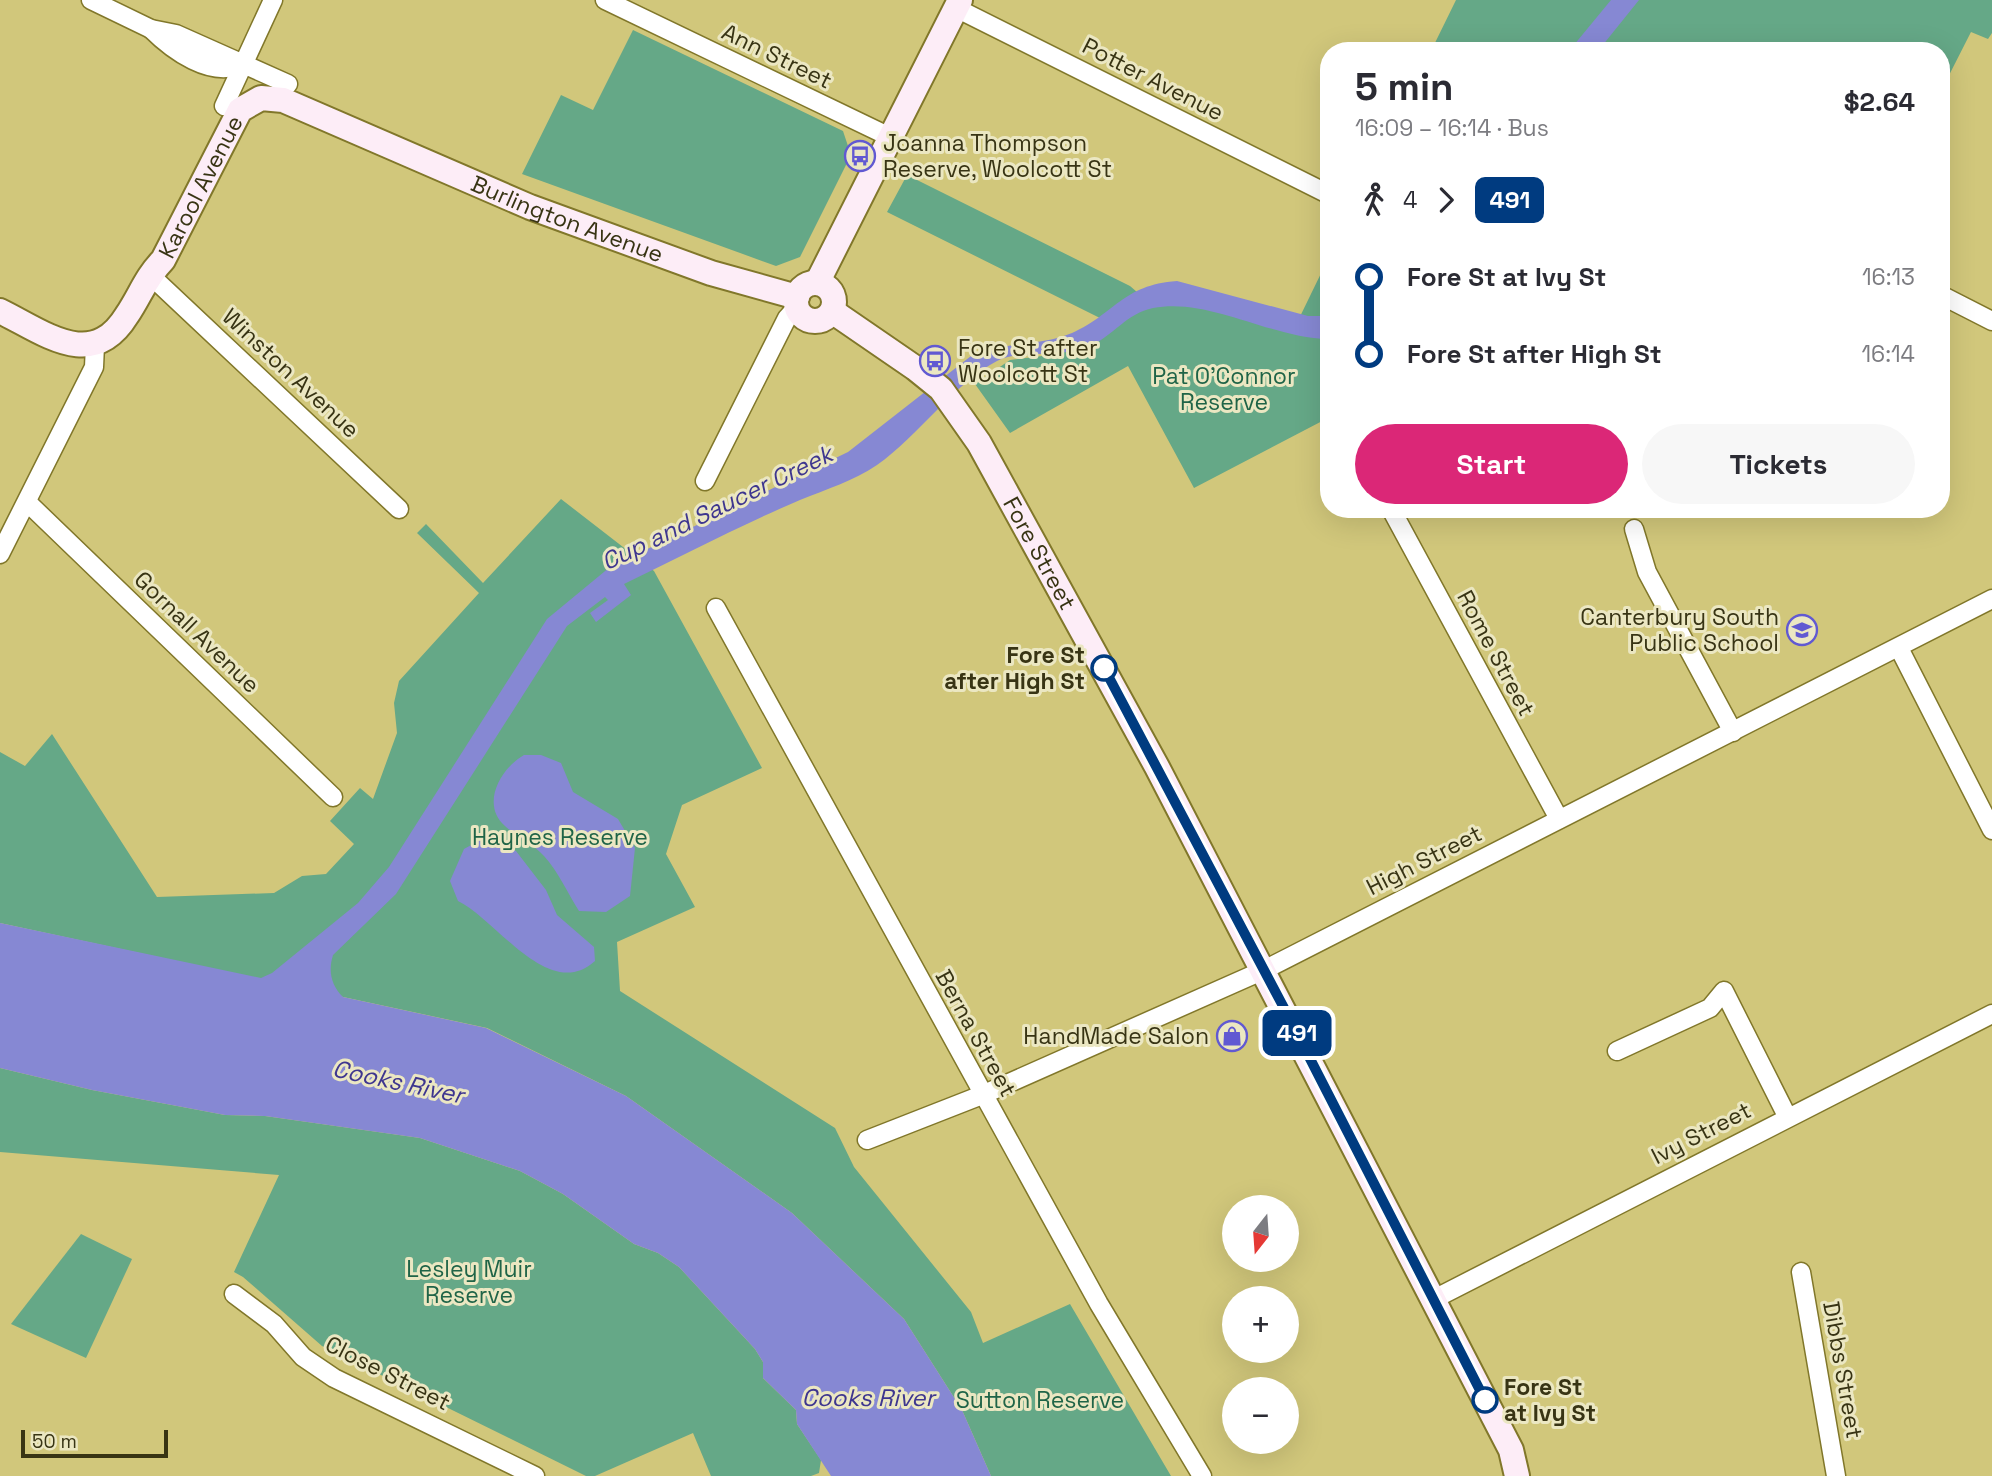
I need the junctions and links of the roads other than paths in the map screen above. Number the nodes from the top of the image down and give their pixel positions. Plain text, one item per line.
1 (91, 0) edge
2 (273, 0) edge
3 (605, 0) edge
4 (958, 4) edge
5 (151, 29) junction
6 (216, 68) junction
7 (248, 83) junction
8 (224, 106) junction
9 (343, 124) junction
10 (890, 138) junction
11 (1320, 190) edge
12 (149, 274) junction
13 (804, 295) junction
14 (1950, 300) edge
15 (0, 311) edge
16 (1992, 321) edge
17 (96, 345) junction
18 (705, 481) dead end
19 (27, 502) junction
20 (399, 509) dead end
21 (1396, 518) edge
22 (1634, 529) dead end
23 (0, 554) edge
24 (1992, 599) edge
25 (716, 608) dead end
26 (1899, 648) junction
27 (1733, 732) junction
28 (333, 797) dead end
29 (1559, 819) junction
30 (1992, 830) edge
31 (1264, 970) junction
32 (1992, 1014) edge
33 (1617, 1051) dead end
34 (982, 1095) junction
35 (1787, 1116) junction
36 (867, 1140) dead end
37 (1801, 1272) dead end
38 (234, 1294) dead end
39 (1434, 1299) junction
40 (535, 1476) edge
41 (1202, 1476) edge
42 (1517, 1476) edge
43 (1836, 1476) edge

1 - 5 street, Burlington Avenue
2 - 7 street, Karool Avenue
3 - 10 street, Ann Street
4 - 10 main road
4 - 11 street, Potter Avenue
5 - 6 street, Burlington Avenue
5 - 7 street, Burlington Avenue
6 - 7 street, Burlington Avenue
6 - 8 street
7 - 8 main road, Karool Avenue
7 - 9 main road, Burlington Avenue
7 - 9 main road, Burlington Avenue
7 - 12 main road, Karool Avenue
8 - 12 main road, Karool Avenue
9 - 13 main road, Burlington Avenue
10 - 13 main road
12 - 17 main road, Karool Avenue
12 - 20 street, Winston Avenue
13 - 18 street
13 - 31 main road, Fore Street
14 - 16 street
15 - 17 main road
17 - 19 street
19 - 23 street
19 - 28 street, Gornall Avenue
21 - 29 street, Rome Street
22 - 27 street
24 - 26 street, High Street
25 - 34 street, Berna Street
26 - 27 street, High Street
26 - 30 street
27 - 29 street, High Street
29 - 31 street, High Street
31 - 34 street, High Street
31 - 39 main road, Fore Street
32 - 35 street, Ivy Street
33 - 35 street
34 - 36 street, High Street
34 - 41 street, Berna Street
35 - 39 street, Ivy Street
37 - 43 street, Dibbs Street
38 - 40 street, Close Street
39 - 42 main road, Fore Street

